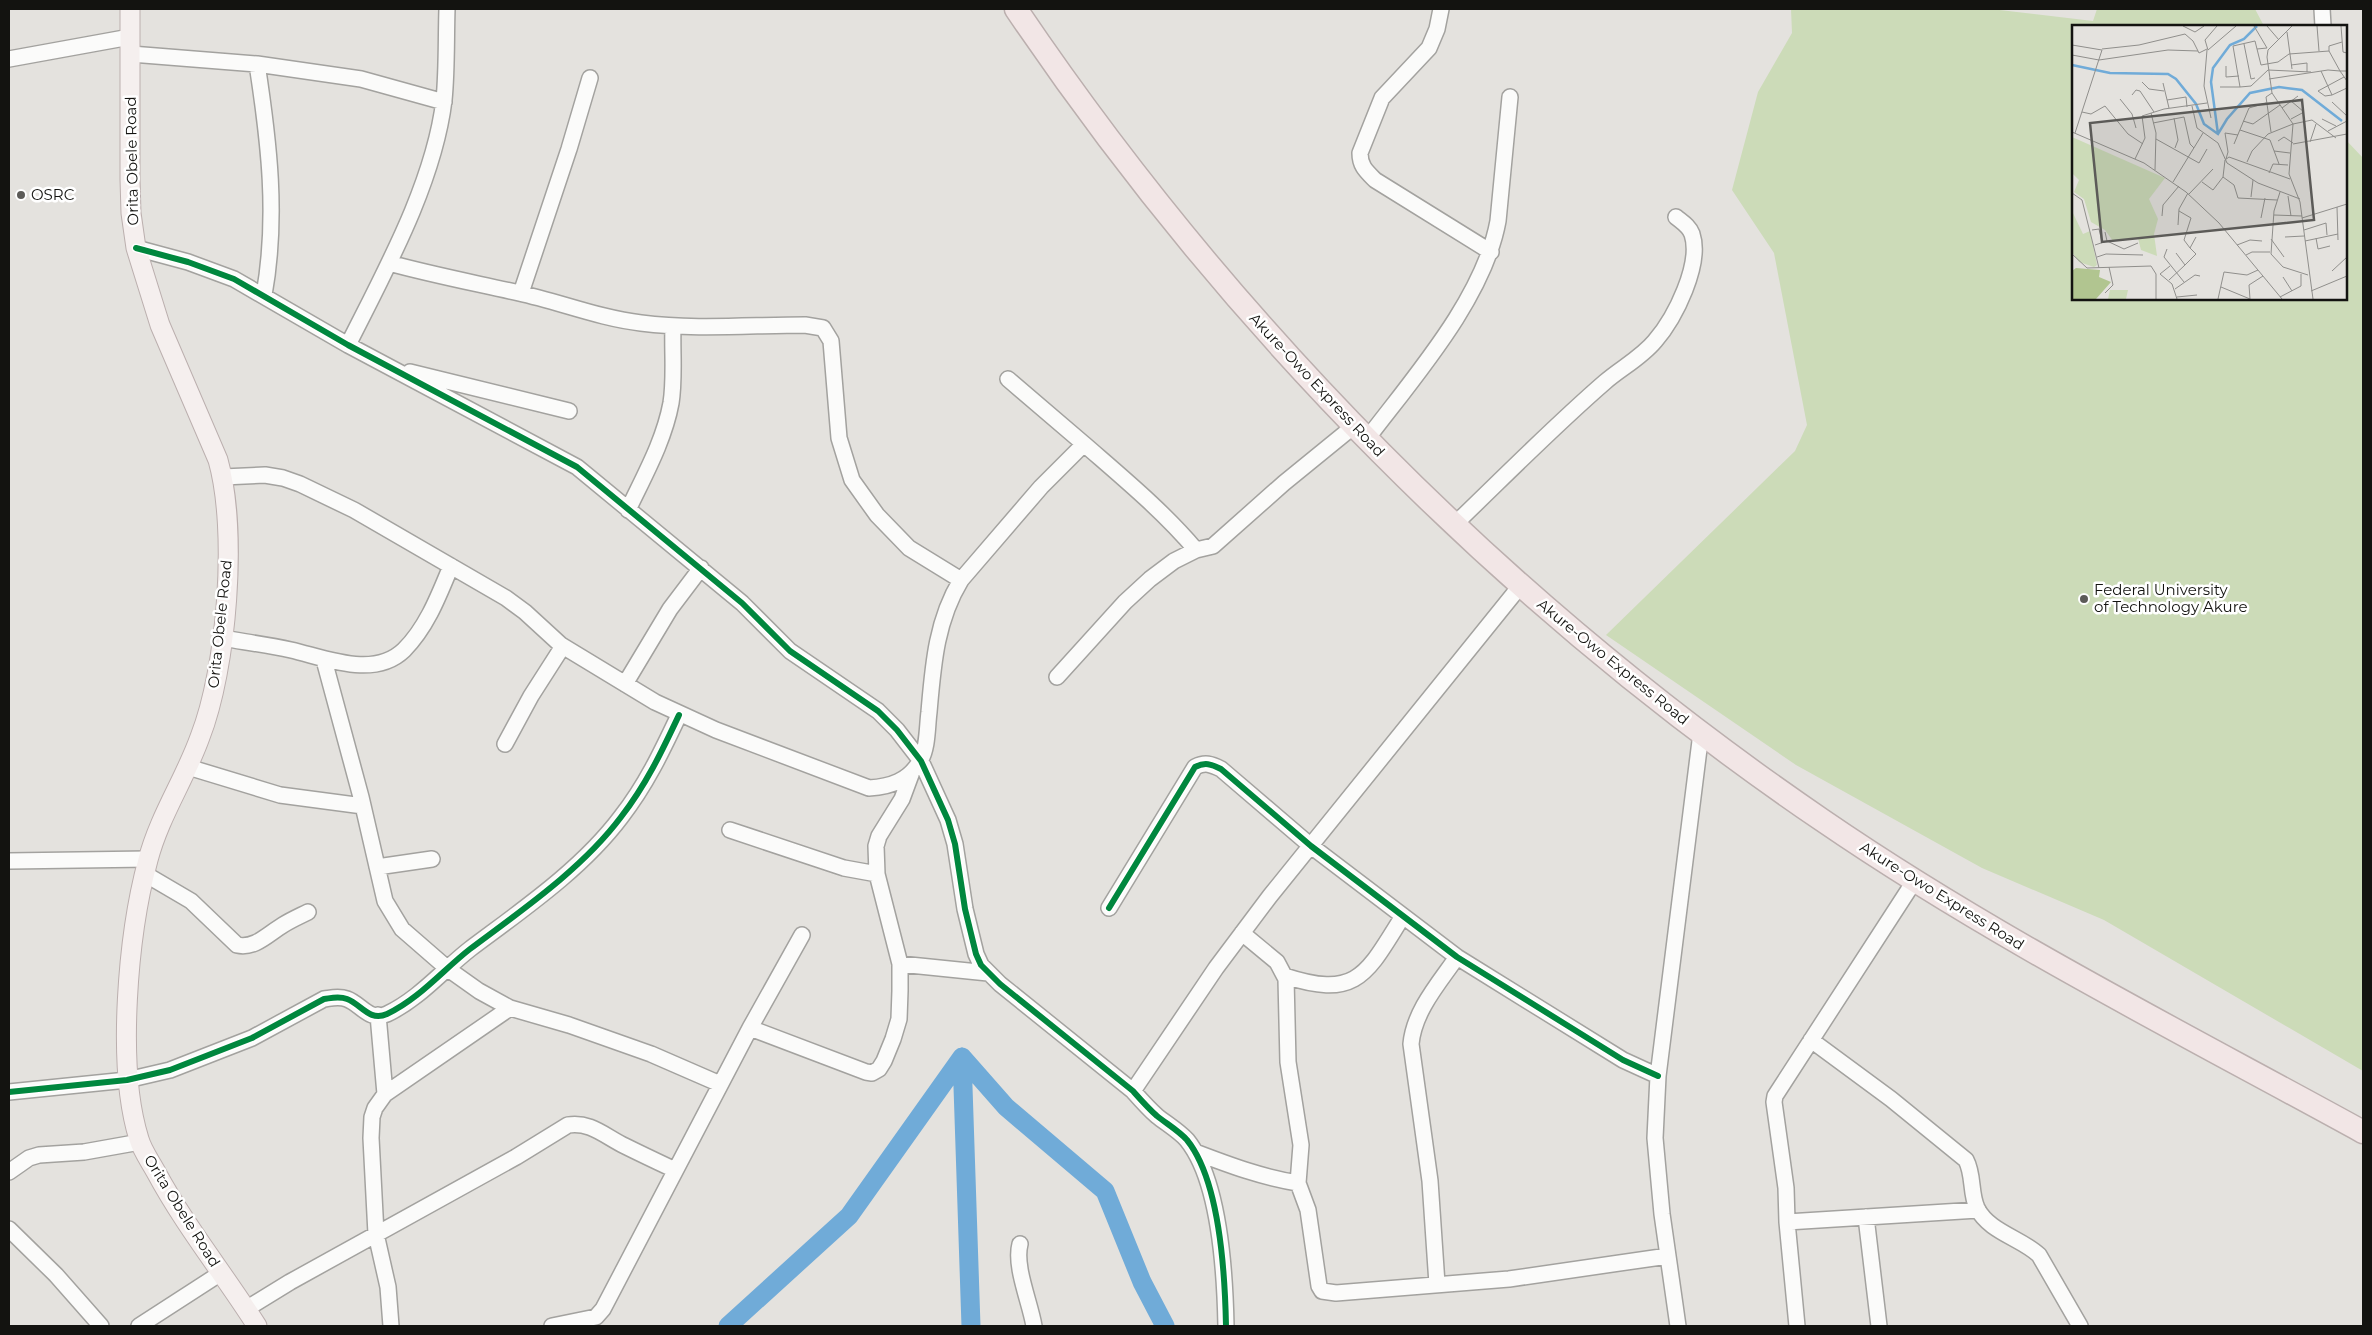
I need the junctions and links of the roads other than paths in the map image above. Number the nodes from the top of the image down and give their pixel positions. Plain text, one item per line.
1 (130, 9) edge
2 (447, 9) edge
3 (1016, 9) edge
4 (1441, 9) edge
5 (2322, 9) edge
6 (2323, 25) edge
7 (130, 46) junction
8 (9, 59) edge
9 (257, 64) junction
10 (590, 78) dead end
11 (1510, 97) dead end
12 (444, 102) junction
13 (1676, 217) dead end
14 (136, 248) junction
15 (1491, 252) junction
16 (389, 263) junction
17 (521, 293) junction
18 (264, 295) junction
19 (673, 326) junction
20 (348, 345) junction
21 (393, 369) junction
22 (1008, 379) dead end
23 (569, 411) dead end
24 (1360, 432) junction
25 (1084, 444) junction
26 (223, 477) junction
27 (628, 510) junction
28 (1454, 525) junction
29 (1196, 550) junction
30 (451, 566) junction
31 (701, 568) junction
32 (961, 580) junction
33 (1521, 585) junction
34 (222, 638) junction
35 (563, 646) junction
36 (324, 660) junction
37 (1057, 678) dead end
38 (625, 684) junction
39 (679, 715) junction
40 (1701, 733) junction
41 (505, 744) dead end
42 (917, 765) junction
43 (188, 767) junction
44 (363, 806) junction
45 (730, 830) dead end
46 (1311, 846) junction
47 (432, 859) dead end
48 (9, 861) edge
49 (146, 866) junction
50 (377, 867) junction
51 (877, 874) junction
52 (1915, 880) junction
53 (1109, 908) dead end
54 (308, 912) dead end
55 (1402, 916) junction
56 (1242, 933) junction
57 (802, 935) dead end
58 (1457, 957) junction
59 (900, 964) junction
60 (448, 969) junction
61 (988, 973) junction
62 (1285, 976) junction
63 (510, 1008) junction
64 (378, 1016) junction
65 (750, 1028) junction
66 (1811, 1040) junction
67 (1658, 1076) junction
68 (127, 1080) junction
69 (720, 1084) junction
70 (1133, 1091) junction
71 (9, 1092) edge
72 (385, 1094) junction
73 (2363, 1132) edge
74 (140, 1142) junction
75 (1195, 1152) junction
76 (675, 1170) junction
77 (9, 1172) edge
78 (1298, 1183) junction
79 (1978, 1210) junction
80 (1866, 1217) junction
81 (1787, 1222) junction
82 (9, 1229) edge
83 (376, 1234) junction
84 (1020, 1244) dead end
85 (1668, 1256) junction
86 (221, 1273) junction
87 (1437, 1284) junction
88 (246, 1309) junction
89 (101, 1326) edge
90 (139, 1326) edge
91 (257, 1326) edge
92 (391, 1326) edge
93 (552, 1326) edge
94 (1034, 1326) edge
95 (1226, 1326) edge
96 (1678, 1326) edge
97 (1797, 1326) edge
98 (1879, 1326) edge
99 (2080, 1326) edge

1 - 7 main road, Orita Obele Road
2 - 12 street
3 - 24 highway, Akure-Owo Express Road
4 - 15 street
5 - 6 street
7 - 8 street
7 - 9 street
7 - 14 main road, Orita Obele Road
9 - 12 street
9 - 18 street
10 - 17 street
11 - 15 street
12 - 16 street
13 - 28 street
14 - 18 street
14 - 26 main road, Orita Obele Road
15 - 24 street
16 - 17 street
16 - 20 street
17 - 19 street
18 - 20 street
19 - 27 street
19 - 32 street
20 - 21 street
21 - 23 street
21 - 27 street
22 - 25 street
24 - 28 highway, Akure-Owo Express Road
24 - 29 street
25 - 29 street
25 - 32 street
26 - 30 street
26 - 34 main road, Orita Obele Road
27 - 31 street
28 - 33 highway, Akure-Owo Express Road
29 - 37 street
30 - 35 street
30 - 36 street
31 - 38 street
31 - 42 street
32 - 42 street
33 - 40 highway, Akure-Owo Express Road
33 - 46 street
34 - 36 street
34 - 43 main road, Orita Obele Road
35 - 38 street
35 - 41 street
36 - 44 street
38 - 39 street
39 - 42 street
39 - 60 street
40 - 52 highway, Akure-Owo Express Road
40 - 67 street
42 - 51 street
42 - 61 street
43 - 44 street
43 - 49 main road, Orita Obele Road
44 - 50 street
45 - 51 street
46 - 53 street
46 - 55 street
46 - 56 street
47 - 50 street
48 - 49 street
49 - 54 street
49 - 68 main road, Orita Obele Road
50 - 60 street
51 - 59 street
52 - 66 street
52 - 73 highway, Akure-Owo Express Road
55 - 58 street
55 - 62 street
56 - 62 street
56 - 70 street
57 - 65 street
58 - 67 street
58 - 87 street
59 - 61 street
59 - 65 street
60 - 63 street
60 - 64 street
61 - 70 street
62 - 78 street
63 - 69 street
63 - 72 street
64 - 68 street
64 - 72 street
65 - 69 street
66 - 79 street
66 - 81 street
67 - 85 street
68 - 71 street
68 - 74 main road, Orita Obele Road
69 - 76 street
70 - 75 street
72 - 83 street
74 - 77 street
74 - 86 main road, Orita Obele Road
75 - 78 street
75 - 95 street
76 - 83 street
76 - 93 street
78 - 87 street
79 - 80 street
79 - 99 street
80 - 81 street
80 - 98 street
81 - 97 street
82 - 89 street
83 - 88 street
83 - 92 street
84 - 94 street
85 - 87 street
85 - 96 street
86 - 88 main road, Orita Obele Road
86 - 90 street
88 - 91 main road, Orita Obele Road

